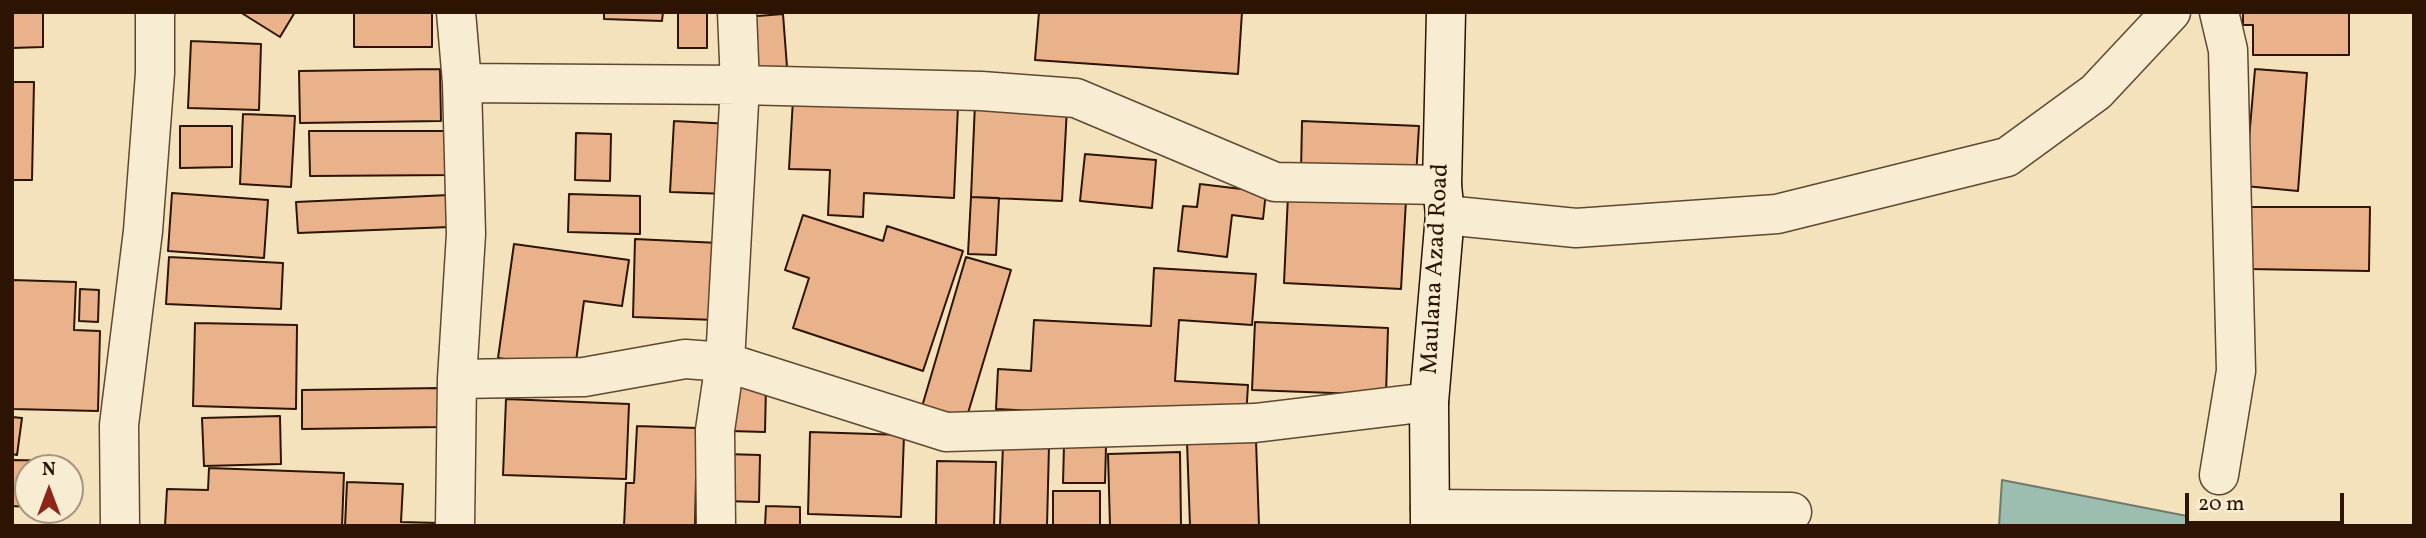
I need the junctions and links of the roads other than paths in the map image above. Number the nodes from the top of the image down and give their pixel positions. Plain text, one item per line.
1 (155, 12) edge
2 (456, 12) edge
3 (737, 12) edge
4 (1446, 12) edge
5 (2171, 12) edge
6 (2219, 12) edge
7 (462, 83) junction
8 (740, 85) junction
9 (1444, 200) junction
10 (724, 362) junction
11 (457, 379) junction
12 (1429, 402) junction
13 (2219, 475) dead end
14 (1792, 512) dead end
15 (1430, 517) edge
16 (120, 526) edge
17 (455, 526) edge
18 (716, 526) edge

1 - 16 street
2 - 7 street
3 - 8 street
4 - 9 street, Maulana Azad Road
5 - 9 street
6 - 13 street
7 - 8 street
7 - 11 street
8 - 9 street
8 - 10 street
9 - 12 street, Maulana Azad Road
10 - 11 street
10 - 12 street
10 - 18 street
11 - 17 street
12 - 15 street, Maulana Azad Road
14 - 15 street

